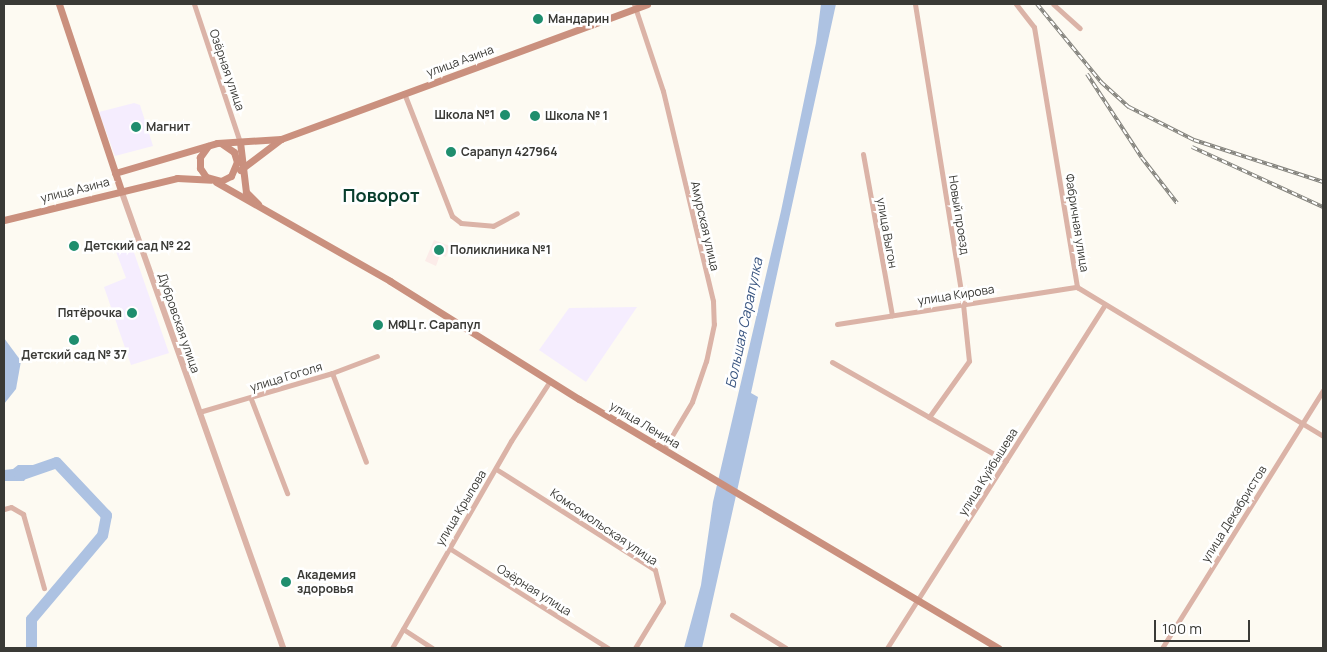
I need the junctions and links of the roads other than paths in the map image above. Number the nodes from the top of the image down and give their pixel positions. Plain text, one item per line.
1 (59, 4) edge
2 (194, 4) edge
3 (647, 4) edge
4 (915, 4) edge
5 (1016, 4) edge
6 (1053, 4) edge
7 (634, 6) edge
8 (1080, 28) dead end
9 (404, 94) junction
10 (281, 139) junction
11 (240, 142) junction
12 (221, 143) junction
13 (211, 145) junction
14 (863, 154) dead end
15 (241, 169) junction
16 (115, 173) junction
17 (230, 176) junction
18 (213, 181) junction
19 (121, 190) junction
20 (517, 213) dead end
21 (281, 219) junction
22 (4, 220) edge
23 (1078, 287) junction
24 (963, 304) junction
25 (1105, 306) junction
26 (892, 315) junction
27 (838, 324) dead end
28 (377, 356) dead end
29 (832, 362) dead end
30 (332, 373) junction
31 (550, 380) junction
32 (1323, 390) edge
33 (251, 398) junction
34 (199, 412) junction
35 (929, 417) junction
36 (1302, 424) junction
37 (1323, 436) edge
38 (664, 449) junction
39 (366, 462) dead end
40 (1006, 462) junction
41 (496, 469) junction
42 (287, 493) dead end
43 (4, 508) edge
44 (449, 548) junction
45 (44, 588) dead end
46 (918, 600) junction
47 (732, 615) dead end
48 (403, 629) junction
49 (282, 648) edge
50 (392, 648) edge
51 (432, 648) edge
52 (608, 648) edge
53 (635, 648) edge
54 (786, 648) edge
55 (887, 648) edge
56 (999, 648) edge
57 (1162, 648) edge

1 - 16 main road, Дубровская улица
2 - 11 street, Озёрная улица
3 - 7 main road, улица Азина
4 - 24 street, Новый проезд
5 - 23 street, Фабричная улица
6 - 8 street
7 - 9 main road, улица Азина
7 - 38 street, Амурская улица
9 - 10 main road, улица Азина
9 - 20 street
10 - 11 main road, улица Азина
10 - 15 main road, улица Азина
11 - 12 main road, улица Азина
11 - 15 main road, улица Ленина
12 - 13 main road
12 - 17 main road
13 - 16 main road, улица Азина
13 - 18 main road
14 - 26 street, улица Выгон
15 - 17 main road, улица Азина
15 - 21 main road, улица Ленина
16 - 19 main road, Дубровская улица
17 - 18 main road
18 - 19 main road, улица Азина
18 - 21 main road, улица Ленина
19 - 22 main road, улица Азина
19 - 34 street, Дубровская улица
21 - 31 main road, улица Ленина
23 - 24 street, улица Кирова
23 - 25 street, Фабричная улица
24 - 26 street, улица Кирова
24 - 35 street, Новый проезд
25 - 36 street, Фабричная улица
25 - 40 street, улица Куйбышева
26 - 27 street, улица Кирова
28 - 30 street, улица Гоголя
29 - 35 street
30 - 33 street, улица Гоголя
30 - 39 street
31 - 38 main road, улица Ленина
31 - 41 street, улица Крылова
32 - 36 street, улица Декабристов
33 - 34 street, улица Гоголя
33 - 42 street
34 - 49 street, Дубровская улица
35 - 40 street
36 - 37 street, Фабричная улица
36 - 57 street, улица Декабристов
38 - 46 main road, улица Ленина
40 - 46 street, улица Куйбышева
41 - 44 street, улица Крылова
41 - 53 street, Комсомольская улица
43 - 45 street
44 - 48 street, улица Крылова
44 - 52 street, Озёрная улица
46 - 55 street, улица Куйбышева
46 - 56 main road, улица Ленина
47 - 54 street
48 - 50 street, улица Крылова
48 - 51 street

